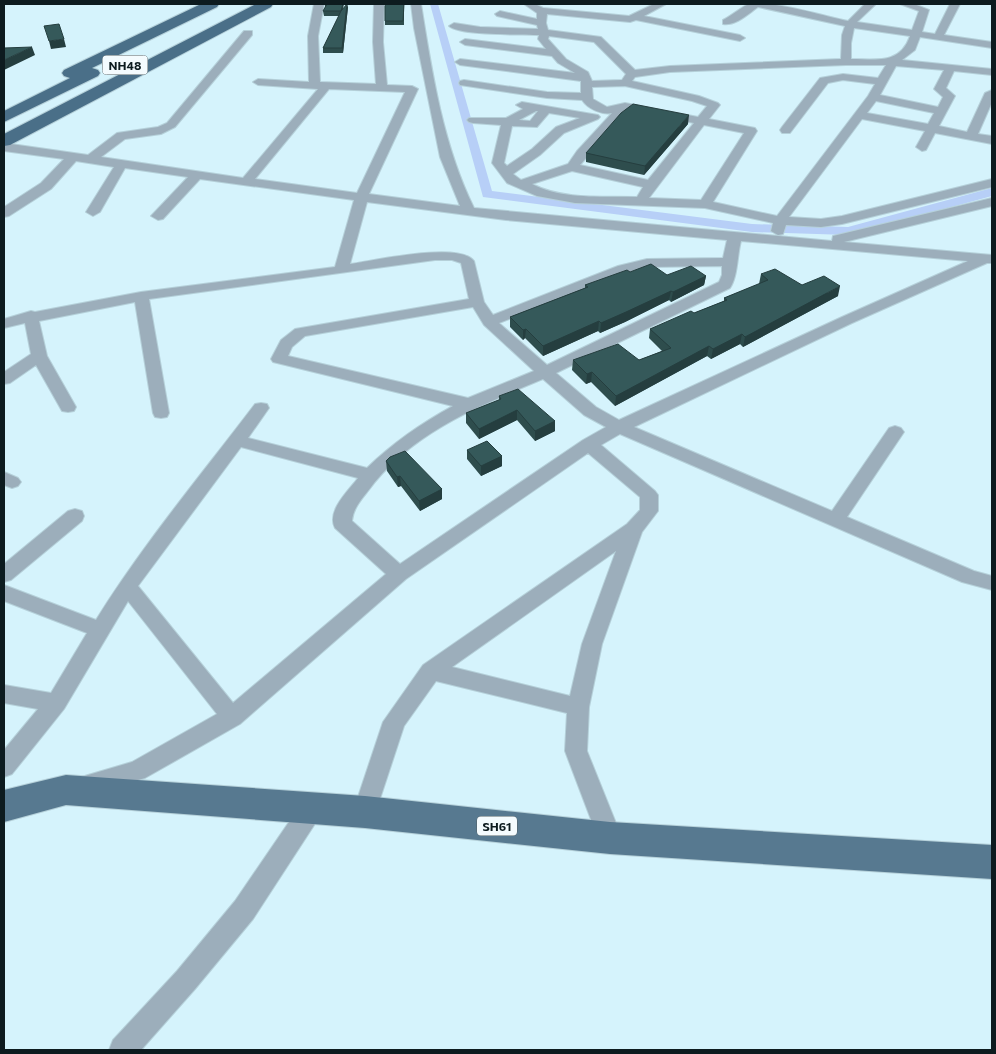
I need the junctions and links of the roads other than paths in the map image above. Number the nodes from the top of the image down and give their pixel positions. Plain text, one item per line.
1 (212, 4) edge
2 (231, 4) edge
3 (246, 4) edge
4 (266, 4) edge
5 (319, 4) edge
6 (379, 4) edge
7 (416, 4) edge
8 (529, 4) edge
9 (661, 4) edge
10 (755, 4) edge
11 (759, 4) edge
12 (799, 4) edge
13 (871, 4) edge
14 (905, 4) edge
15 (955, 4) edge
16 (500, 9) edge
17 (790, 10) junction
18 (540, 11) junction
19 (633, 18) junction
20 (727, 22) dead end
21 (849, 24) junction
22 (454, 26) dead end
23 (543, 27) junction
24 (248, 32) dead end
25 (604, 33) junction
26 (914, 34) junction
27 (938, 37) junction
28 (740, 38) dead end
29 (465, 42) dead end
30 (992, 45) edge
31 (554, 53) junction
32 (486, 58) dead end
33 (460, 62) dead end
34 (846, 62) junction
35 (893, 62) junction
36 (500, 68) junction
37 (576, 68) junction
38 (950, 69) junction
39 (992, 72) edge
40 (628, 78) junction
41 (258, 82) dead end
42 (882, 82) junction
43 (464, 83) dead end
44 (431, 85) junction
45 (321, 86) junction
46 (587, 87) junction
47 (382, 88) junction
48 (412, 89) junction
49 (483, 94) junction
50 (992, 94) edge
51 (873, 97) junction
52 (514, 104) dead end
53 (4, 106) edge
54 (625, 106) junction
55 (539, 109) junction
56 (722, 110) junction
57 (606, 111) junction
58 (941, 111) junction
59 (860, 115) junction
60 (4, 117) edge
61 (594, 117) junction
62 (473, 120) dead end
63 (704, 120) junction
64 (509, 122) junction
65 (4, 126) edge
66 (932, 129) junction
67 (786, 130) dead end
68 (751, 131) junction
69 (971, 136) junction
70 (992, 140) edge
71 (4, 141) edge
72 (4, 147) edge
73 (922, 147) dead end
74 (73, 157) junction
75 (90, 160) junction
76 (122, 164) junction
77 (572, 167) junction
78 (506, 173) junction
79 (197, 175) junction
80 (990, 181) edge
81 (246, 182) junction
82 (521, 184) junction
83 (651, 185) junction
84 (362, 196) junction
85 (641, 201) junction
86 (992, 202) edge
87 (706, 204) junction
88 (469, 211) junction
89 (93, 212) dead end
90 (4, 214) edge
91 (158, 216) dead end
92 (779, 230) junction
93 (734, 235) junction
94 (822, 243) junction
95 (989, 259) edge
96 (729, 262) junction
97 (341, 270) junction
98 (141, 296) junction
99 (477, 302) junction
100 (30, 316) junction
101 (489, 322) junction
102 (4, 323) edge
103 (39, 356) junction
104 (545, 372) junction
105 (4, 380) edge
106 (469, 404) junction
107 (68, 407) dead end
108 (261, 408) dead end
109 (161, 413) dead end
110 (619, 427) junction
111 (895, 432) dead end
112 (235, 440) junction
113 (589, 444) junction
114 (370, 474) junction
115 (75, 516) dead end
116 (836, 520) junction
117 (634, 529) junction
118 (400, 574) junction
119 (4, 575) edge
120 (992, 583) edge
121 (127, 586) junction
122 (4, 593) edge
123 (101, 630) junction
124 (431, 671) junction
125 (4, 694) edge
126 (56, 703) junction
127 (578, 707) junction
128 (232, 717) junction
129 (4, 767) edge
130 (66, 790) junction
131 (4, 806) edge
132 (312, 808) junction
133 (365, 812) junction
134 (610, 838) junction
135 (992, 862) edge
136 (123, 1050) edge

1 - 53 highway
2 - 60 highway, NH48
3 - 65 highway, NH48
4 - 71 highway
5 - 45 street
6 - 47 street
7 - 44 street
8 - 18 street
9 - 19 street
10 - 20 street
11 - 17 street
12 - 17 street
13 - 21 street
14 - 26 street
15 - 27 street
16 - 23 street
17 - 21 street
18 - 19 street
18 - 23 street
19 - 25 street
19 - 28 street
21 - 26 street
21 - 34 street
22 - 23 street
23 - 25 street
23 - 31 street
24 - 75 street
25 - 40 street
26 - 27 street
26 - 35 street
27 - 30 street
29 - 31 street
31 - 37 street
32 - 36 street
33 - 36 street
34 - 35 street
34 - 40 street
35 - 38 street
35 - 42 street
36 - 37 street
36 - 46 street
36 - 49 street
37 - 46 street
38 - 39 street
38 - 58 street
40 - 46 street
40 - 56 street
41 - 45 street
42 - 51 street
42 - 67 street
43 - 49 street
44 - 48 street
44 - 88 street
45 - 47 street
45 - 81 street
46 - 49 street
46 - 57 street
47 - 48 street
48 - 84 street
50 - 69 street
51 - 58 street
51 - 59 street
52 - 55 street
54 - 57 street
54 - 63 street
54 - 77 street
55 - 61 street
55 - 64 street
56 - 63 street
56 - 68 street
57 - 61 street
58 - 66 street
59 - 66 street
59 - 92 street
61 - 78 street
62 - 64 street
63 - 68 street
63 - 83 street
64 - 78 street
66 - 69 street
66 - 73 street
68 - 87 street
69 - 70 street
72 - 74 street
74 - 75 street
74 - 90 street
75 - 76 street
76 - 79 street
76 - 89 street
77 - 82 street
77 - 83 street
78 - 82 street
79 - 81 street
79 - 91 street
80 - 92 street
81 - 84 street
82 - 85 street
83 - 85 street
84 - 88 street
84 - 97 street
85 - 87 street
86 - 94 street
87 - 92 street
88 - 93 street
92 - 93 street
92 - 94 street
93 - 96 street
94 - 95 street
95 - 110 street
96 - 101 street
96 - 104 street
97 - 98 street
97 - 99 street
98 - 100 street
98 - 109 street
99 - 101 street
99 - 106 street
100 - 102 street
100 - 103 street
101 - 104 street
103 - 105 street
103 - 107 street
104 - 106 street
104 - 110 street
106 - 114 street
108 - 112 street
110 - 113 street
110 - 116 street
111 - 116 street
112 - 114 street
112 - 121 street
113 - 117 street
113 - 118 street
114 - 118 street
115 - 119 street
116 - 120 street
117 - 124 street
117 - 127 street
118 - 128 street
121 - 123 street
121 - 128 street
122 - 123 street
123 - 126 street
124 - 127 street
124 - 133 street
125 - 126 street
126 - 129 street
127 - 134 street
128 - 130 street
130 - 131 main road, SH61
130 - 132 main road, SH61
132 - 133 main road, SH61
132 - 136 street
133 - 134 main road, SH61
134 - 135 main road, SH61

